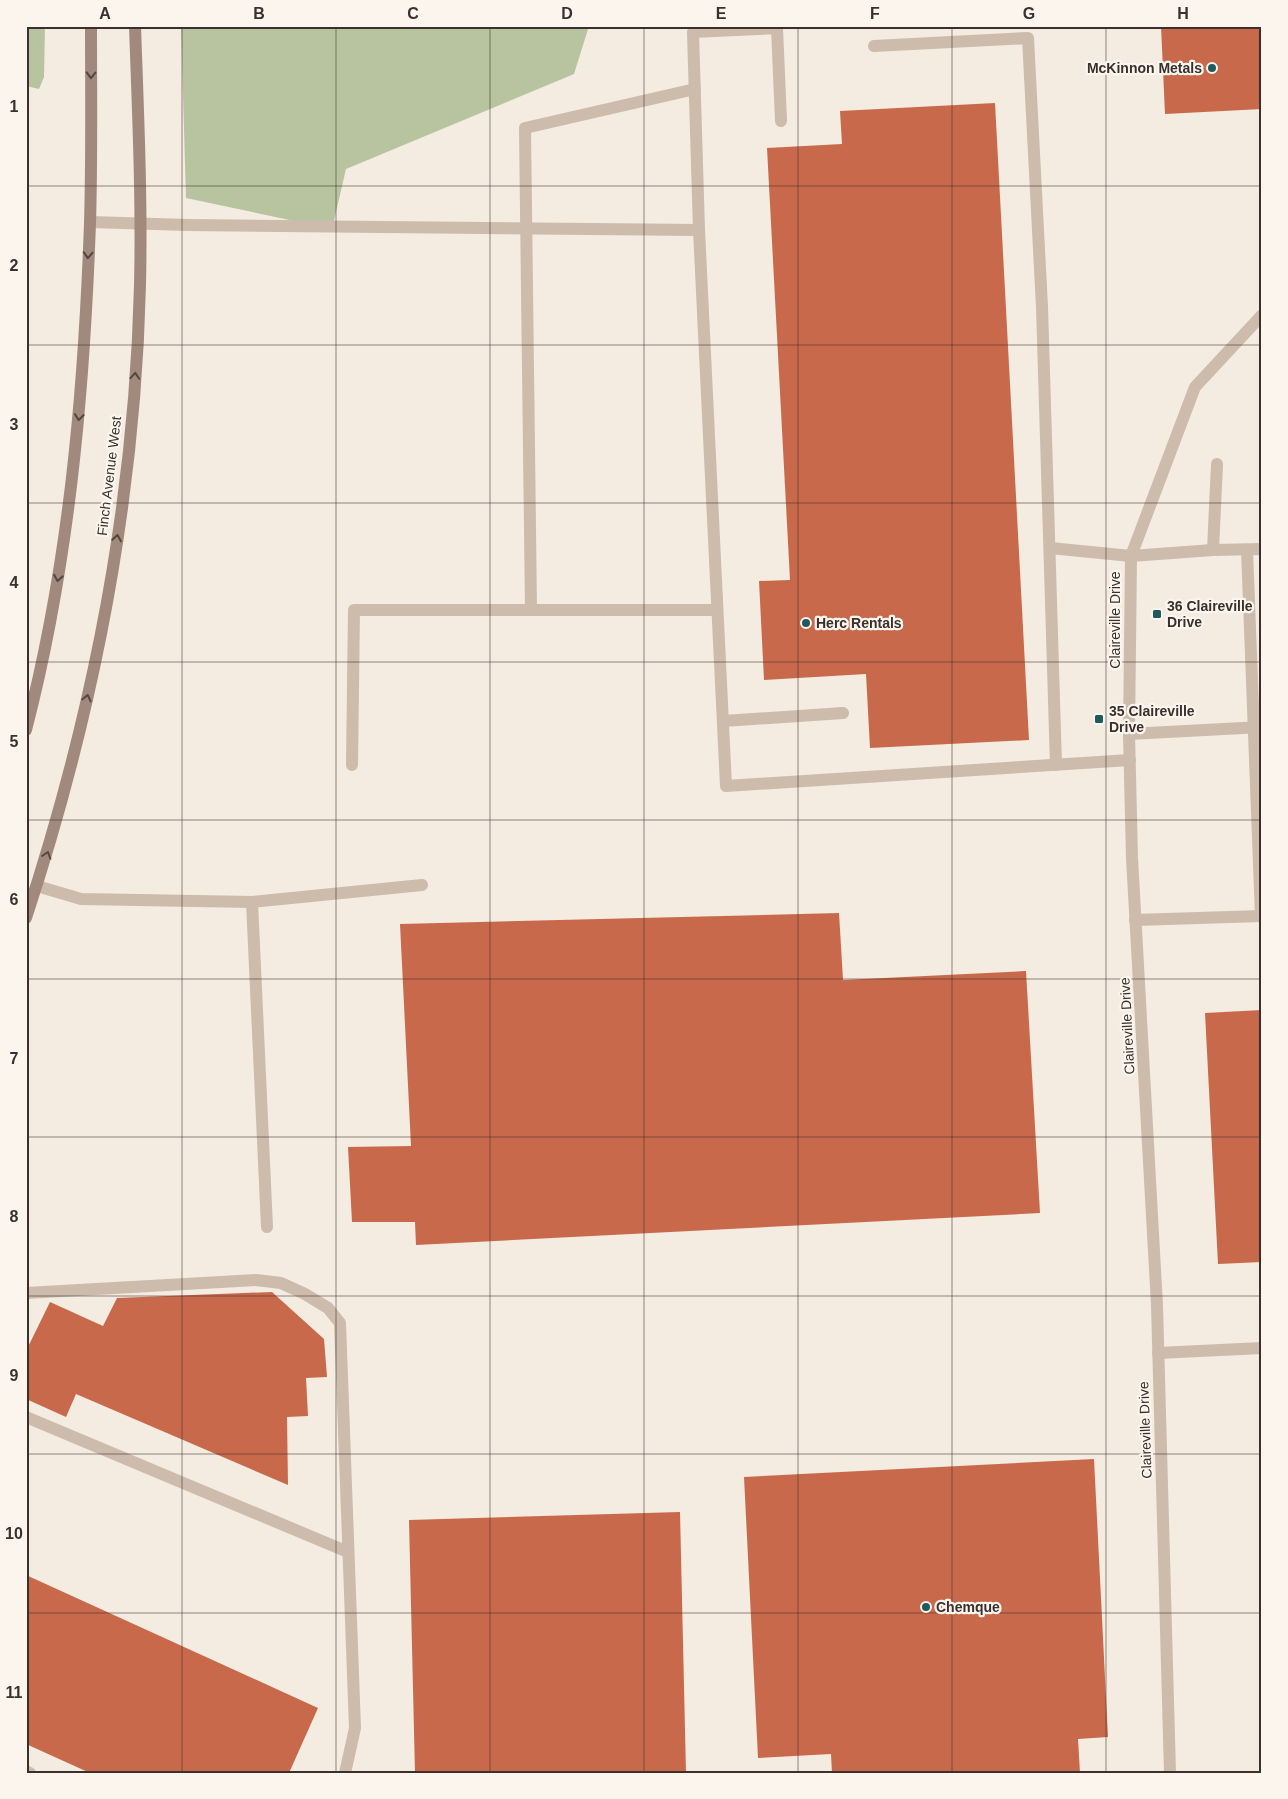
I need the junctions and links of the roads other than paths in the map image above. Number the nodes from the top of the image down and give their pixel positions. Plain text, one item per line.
1 (91, 26) edge
2 (135, 26) edge
3 (874, 46) dead end
4 (695, 89) junction
5 (781, 121) dead end
6 (90, 222) junction
7 (140, 224) junction
8 (527, 228) junction
9 (699, 230) junction
10 (1262, 315) edge
11 (1217, 464) dead end
12 (1050, 548) junction
13 (1262, 549) edge
14 (1213, 550) junction
15 (1247, 550) junction
16 (1130, 556) junction
17 (531, 610) junction
18 (717, 610) junction
19 (843, 713) dead end
20 (723, 721) junction
21 (1257, 727) edge
22 (26, 730) edge
23 (1129, 734) junction
24 (1130, 760) junction
25 (352, 765) dead end
26 (1056, 765) junction
27 (422, 885) dead end
28 (36, 886) junction
29 (252, 902) junction
30 (1261, 916) edge
31 (26, 918) edge
32 (1135, 920) junction
33 (267, 1226) dead end
34 (26, 1293) edge
35 (1262, 1348) edge
36 (1158, 1353) junction
37 (26, 1417) edge
38 (348, 1552) junction
39 (26, 1771) edge
40 (30, 1773) edge
41 (345, 1773) edge
42 (1170, 1773) edge

1 -> 6 main road
2 - 7 main road, Finch Avenue West
3 - 12 street
4 - 5 street
4 - 8 street
4 - 9 street
6 - 7 street
6 -> 22 main road
7 - 8 street
28 -> 7 main road, Finch Avenue West
8 - 9 street
8 - 17 street
9 - 18 street
10 - 16 street, Claireville Drive
11 - 14 street
12 - 16 street
12 - 26 street
13 - 15 street
14 - 15 street
14 - 16 street
15 - 21 street
16 - 23 street, Claireville Drive
17 - 18 street
17 - 25 street
18 - 20 street
19 - 20 street
20 - 26 street
21 - 23 street
21 - 30 street
23 - 24 street, Claireville Drive
24 - 26 street
24 - 32 street, Claireville Drive
27 - 29 street
28 - 29 street
28 - 31 main road, Finch Avenue West
29 - 33 street
30 - 32 street
32 - 36 street, Claireville Drive
34 - 38 street
35 - 36 street
36 - 42 street, Claireville Drive
37 - 38 street
38 - 41 street
39 - 40 street

